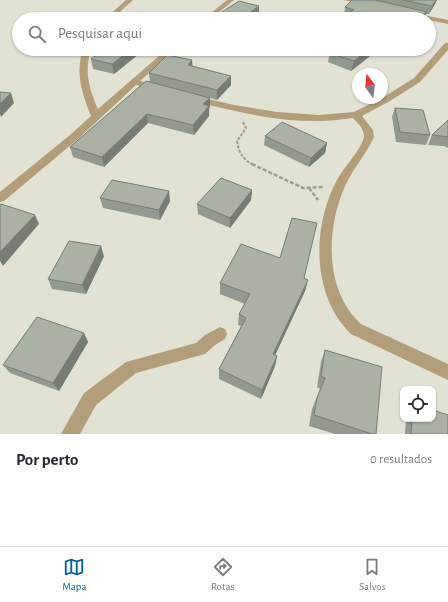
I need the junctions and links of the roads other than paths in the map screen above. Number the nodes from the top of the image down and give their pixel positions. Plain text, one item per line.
1 (130, 0) edge
2 (231, 0) edge
3 (347, 0) edge
4 (374, 6) edge
5 (116, 12) edge
6 (216, 12) edge
7 (436, 19) edge
8 (448, 22) edge
9 (448, 45) edge
10 (85, 56) edge
11 (164, 56) edge
12 (134, 82) junction
13 (163, 90) edge
14 (185, 96) edge
15 (356, 115) junction
16 (96, 116) junction
17 (0, 198) edge
18 (220, 334) dead end
19 (448, 372) edge
20 (70, 434) edge

1 - 5 street
2 - 6 street
3 - 4 street
7 - 8 street
9 - 15 street
10 - 16 street
11 - 12 street
12 - 13 street
12 - 16 street
14 - 15 street
15 - 19 street
16 - 17 street
18 - 20 street

